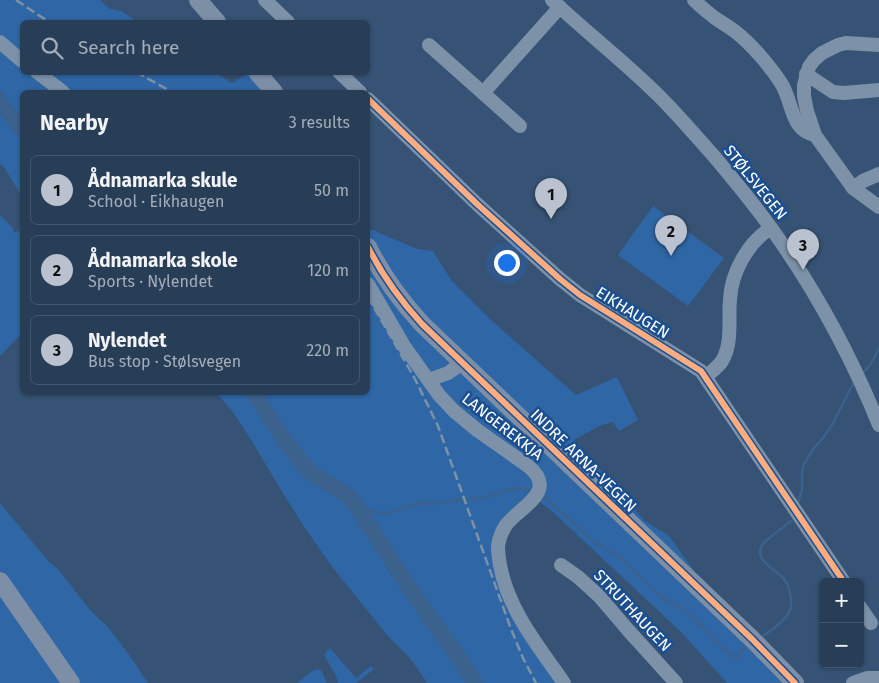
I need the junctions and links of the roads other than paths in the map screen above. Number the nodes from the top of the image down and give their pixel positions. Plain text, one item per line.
1 (198, 0) edge
2 (265, 0) edge
3 (694, 0) edge
4 (556, 4) edge
5 (215, 20) edge
6 (286, 20) edge
7 (0, 42) edge
8 (429, 45) dead end
9 (879, 45) edge
10 (20, 59) edge
11 (806, 74) junction
12 (41, 75) edge
13 (260, 75) edge
14 (342, 75) edge
15 (60, 90) edge
16 (272, 90) edge
17 (358, 90) edge
18 (879, 90) edge
19 (483, 92) junction
20 (370, 101) edge
21 (520, 126) dead end
22 (815, 135) junction
23 (879, 174) edge
24 (853, 188) junction
25 (879, 207) edge
26 (771, 228) junction
27 (370, 251) edge
28 (370, 287) edge
29 (462, 363) junction
30 (706, 377) junction
31 (428, 380) junction
32 (879, 426) edge
33 (561, 565) dead end
34 (841, 578) edge
35 (0, 581) edge
36 (864, 613) edge
37 (871, 623) dead end
38 (879, 678) edge
39 (71, 683) edge
40 (564, 683) edge
41 (676, 683) edge
42 (795, 683) edge
43 (853, 683) edge

1 - 5 main road
2 - 6 street
3 - 22 street
4 - 19 street
4 - 26 street, STØLSVEGEN
7 - 10 street
8 - 19 street
9 - 11 street
11 - 18 street
11 - 22 street
12 - 15 street
13 - 16 main road
14 - 17 street
19 - 21 street
20 - 30 street, EIKHAUGEN
22 - 24 street
23 - 24 street
24 - 25 street
26 - 30 street
26 - 32 street, STØLSVEGEN
27 - 29 main road, INDRE ARNA-VEGEN
28 - 31 street, LANGEREKKJA
29 - 31 street
29 - 42 main road, INDRE ARNA-VEGEN
30 - 34 street, EIKHAUGEN
31 - 40 street, LANGEREKKJA
33 - 41 street, STRUTHAUGEN
35 - 39 main road
36 - 37 street
38 - 43 street

